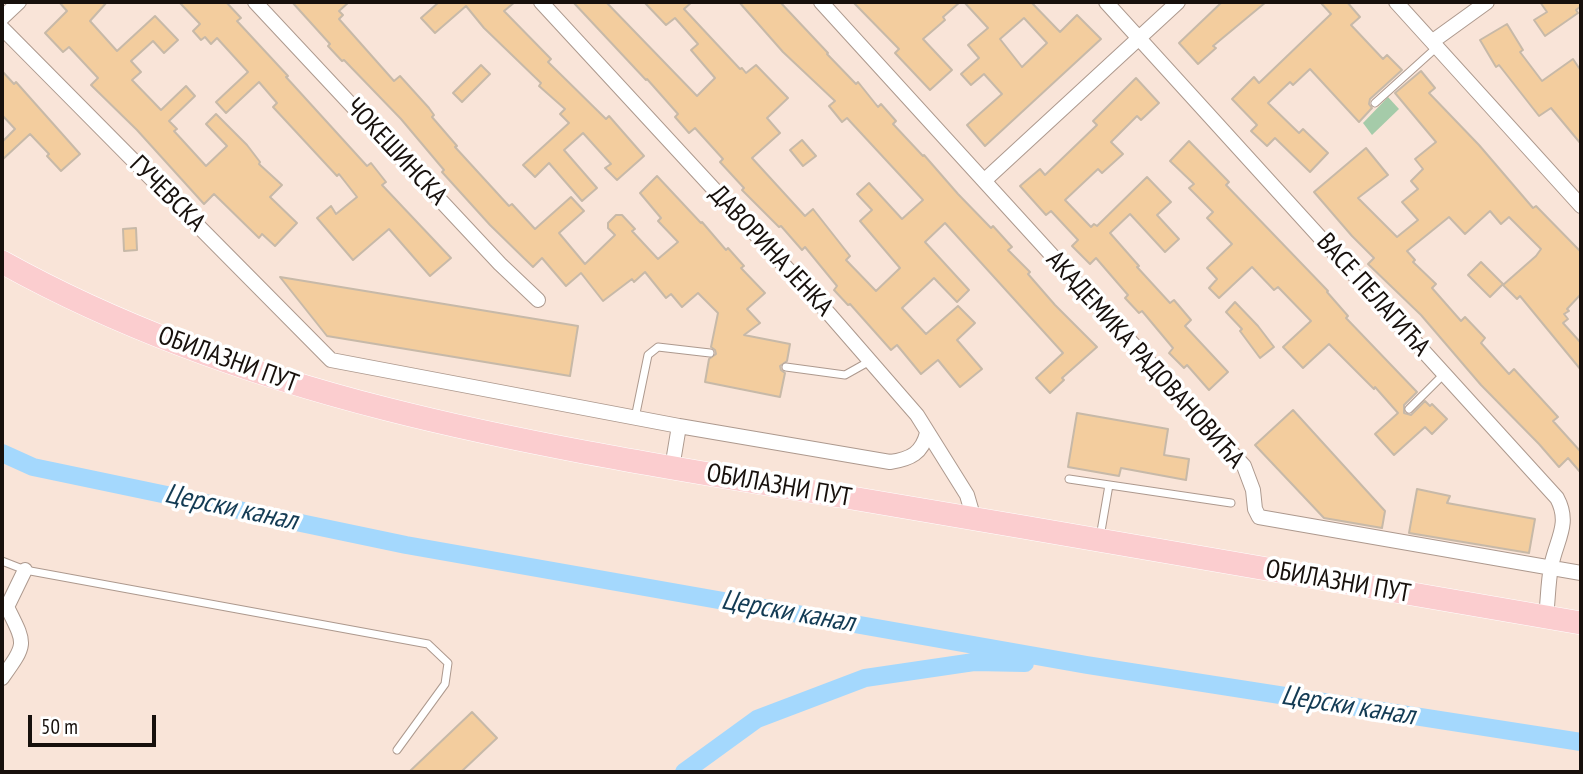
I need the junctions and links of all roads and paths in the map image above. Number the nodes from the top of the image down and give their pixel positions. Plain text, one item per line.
1 (19, 2) edge
2 (256, 2) edge
3 (541, 2) edge
4 (821, 2) edge
5 (1107, 2) edge
6 (1178, 2) edge
7 (1396, 2) edge
8 (1487, 2) edge
9 (2, 18) edge
10 (2, 28) edge
11 (1139, 37) junction
12 (1435, 44) junction
13 (1375, 103) dead end
14 (985, 180) junction
15 (1581, 206) edge
16 (2, 262) edge
17 (538, 300) dead end
18 (710, 353) dead end
19 (870, 361) junction
20 (786, 367) dead end
21 (1444, 373) junction
22 (1409, 409) dead end
23 (635, 418) junction
24 (679, 426) junction
25 (929, 442) junction
26 (672, 468) junction
27 (1069, 479) dead end
28 (1109, 485) junction
29 (1231, 503) dead end
30 (974, 519) junction
31 (1099, 541) junction
32 (2, 561) edge
33 (1551, 567) junction
34 (25, 570) junction
35 (1581, 573) edge
36 (1546, 617) junction
37 (1581, 623) edge
38 (2, 678) edge
39 (397, 750) dead end

1 - 9 street
2 - 17 street, ЧОКЕШИНСКА
3 - 19 street, ДАВОРИНА ЈЕНКА
4 - 14 street, АКАДЕМИКА РАДОВАНОВИЋА
5 - 11 street, ВАСЕ ПЕЛАГИЋА
6 - 11 street
7 - 12 street
8 - 12 street
10 - 23 street, ГУЧЕВСКА
11 - 14 street
11 - 21 street, ВАСЕ ПЕЛАГИЋА
12 - 13 lane
12 - 15 street
14 - 33 street, АКАДЕМИКА РАДОВАНОВИЋА
16 - 26 main road, ОБИЛАЗНИ ПУТ
18 - 23 lane
19 - 20 lane
19 - 25 street, ДАВОРИНА ЈЕНКА
21 - 22 lane
21 - 33 street, ВАСЕ ПЕЛАГИЋА
23 - 24 street
24 - 25 street
24 - 26 street
25 - 30 street, ДАВОРИНА ЈЕНКА
26 - 30 main road, ОБИЛАЗНИ ПУТ
27 - 28 lane
28 - 29 lane
28 - 31 lane
30 - 31 main road, ОБИЛАЗНИ ПУТ
31 - 36 main road, ОБИЛАЗНИ ПУТ
32 - 34 lane
33 - 35 street, АКАДЕМИКА РАДОВАНОВИЋА
33 - 36 street, ВАСЕ ПЕЛАГИЋА
34 - 38 street
34 - 39 lane
36 - 37 main road, ОБИЛАЗНИ ПУТ

